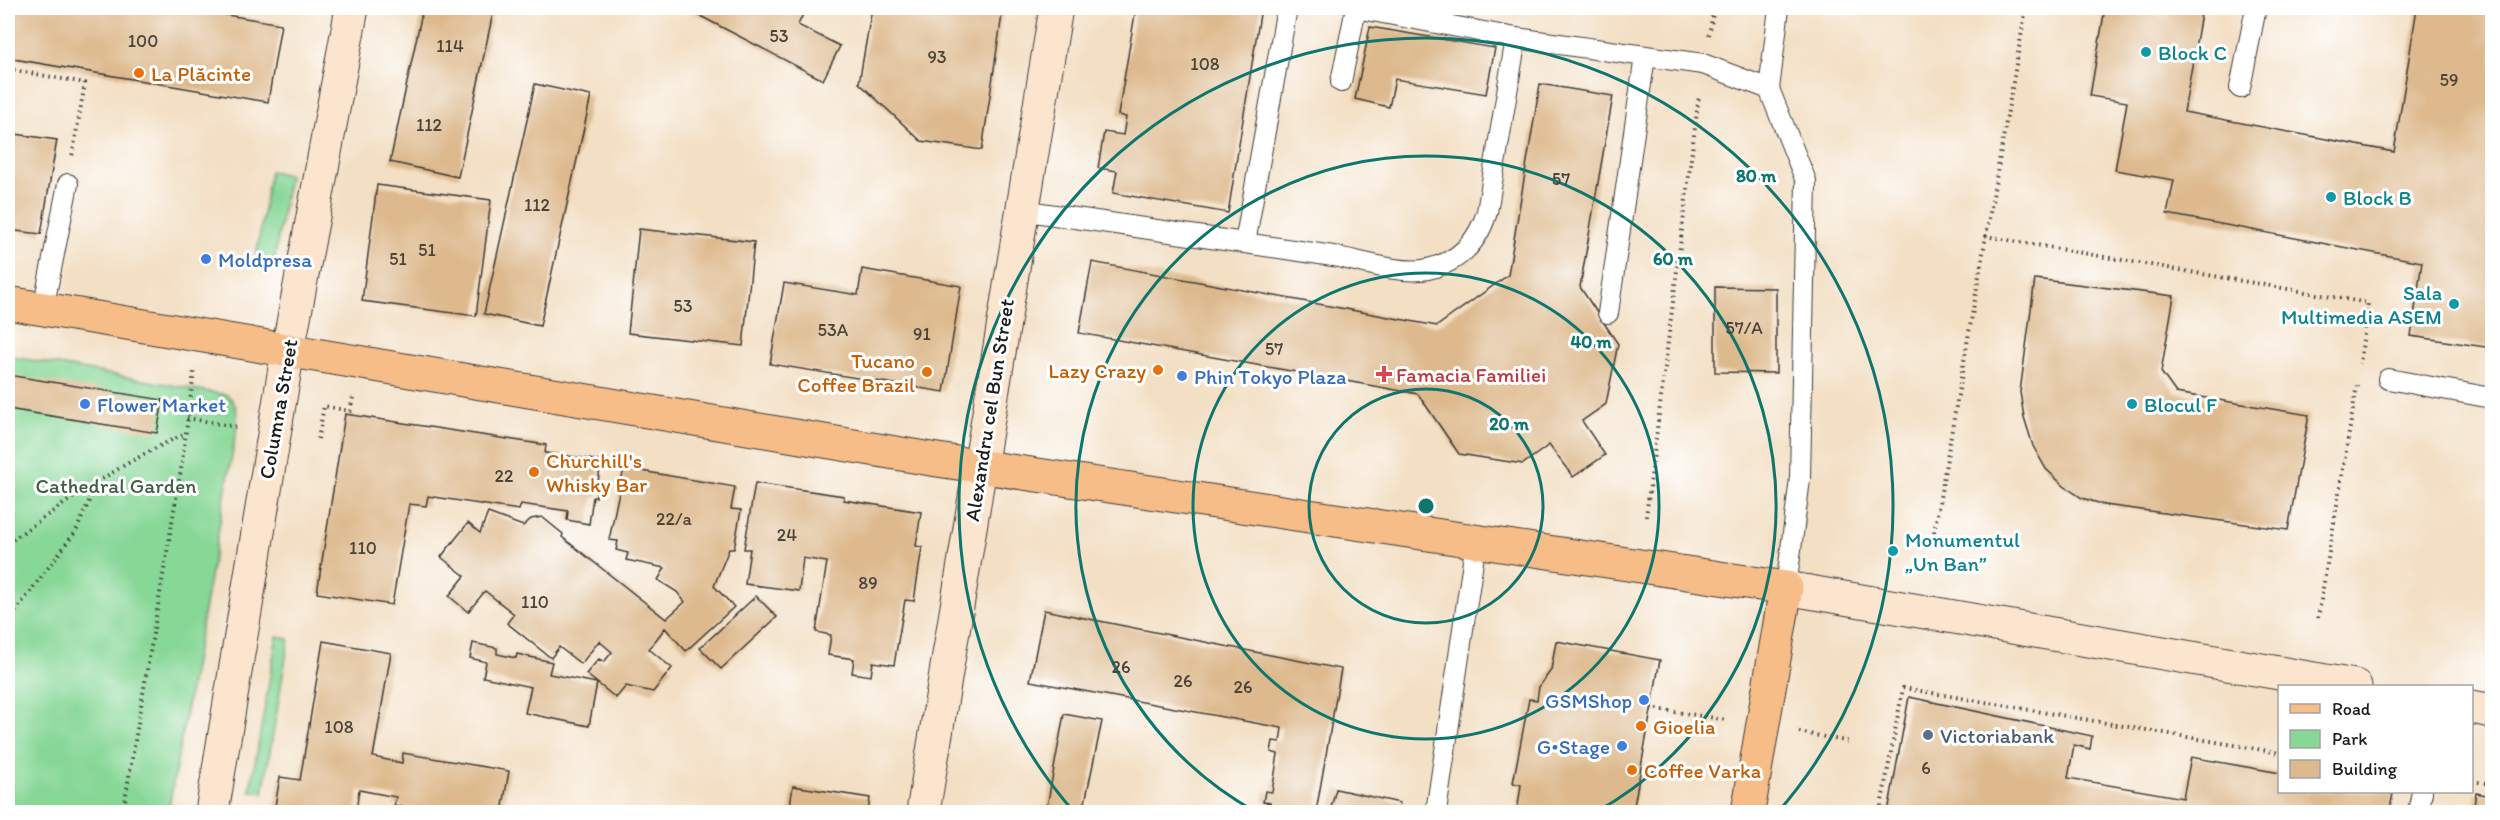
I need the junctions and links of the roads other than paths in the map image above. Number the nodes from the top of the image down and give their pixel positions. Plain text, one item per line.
1 (352, 8) edge
2 (1056, 8) edge
3 (1287, 8) edge
4 (1779, 8) edge
5 (2256, 8) edge
6 (1516, 38) junction
7 (1646, 56) junction
8 (1341, 82) dead end
9 (2240, 88) dead end
10 (1769, 89) junction
11 (68, 184) dead end
12 (1021, 210) junction
13 (1245, 243) junction
14 (8, 303) edge
15 (43, 309) junction
16 (1608, 313) dead end
17 (288, 350) junction
18 (2388, 379) dead end
19 (2493, 398) edge
20 (980, 466) junction
21 (1476, 541) junction
22 (1786, 588) junction
23 (2344, 685) edge
24 (2473, 707) edge
25 (2493, 711) edge
26 (2422, 793) edge
27 (212, 813) edge
28 (923, 813) edge
29 (1436, 813) edge
30 (1748, 813) edge
31 (2418, 813) edge

1 - 17 main road, Columna Street
2 - 12 main road, Alexandru cel Bun Street
3 - 13 lane
4 - 10 lane
5 - 9 lane
6 - 7 lane
6 - 8 lane
6 - 13 lane
7 - 10 lane
7 - 16 lane
10 - 22 lane
11 - 15 lane
12 - 13 lane
12 - 20 main road, Alexandru cel Bun Street
14 - 15 main road
15 - 17 main road
17 - 20 main road
17 - 27 main road, Columna Street
18 - 19 lane
20 - 21 main road
20 - 28 main road, Alexandru cel Bun Street
21 - 22 main road
21 - 29 lane
22 - 23 main road
22 - 30 main road
24 - 25 main road
26 - 31 lane

